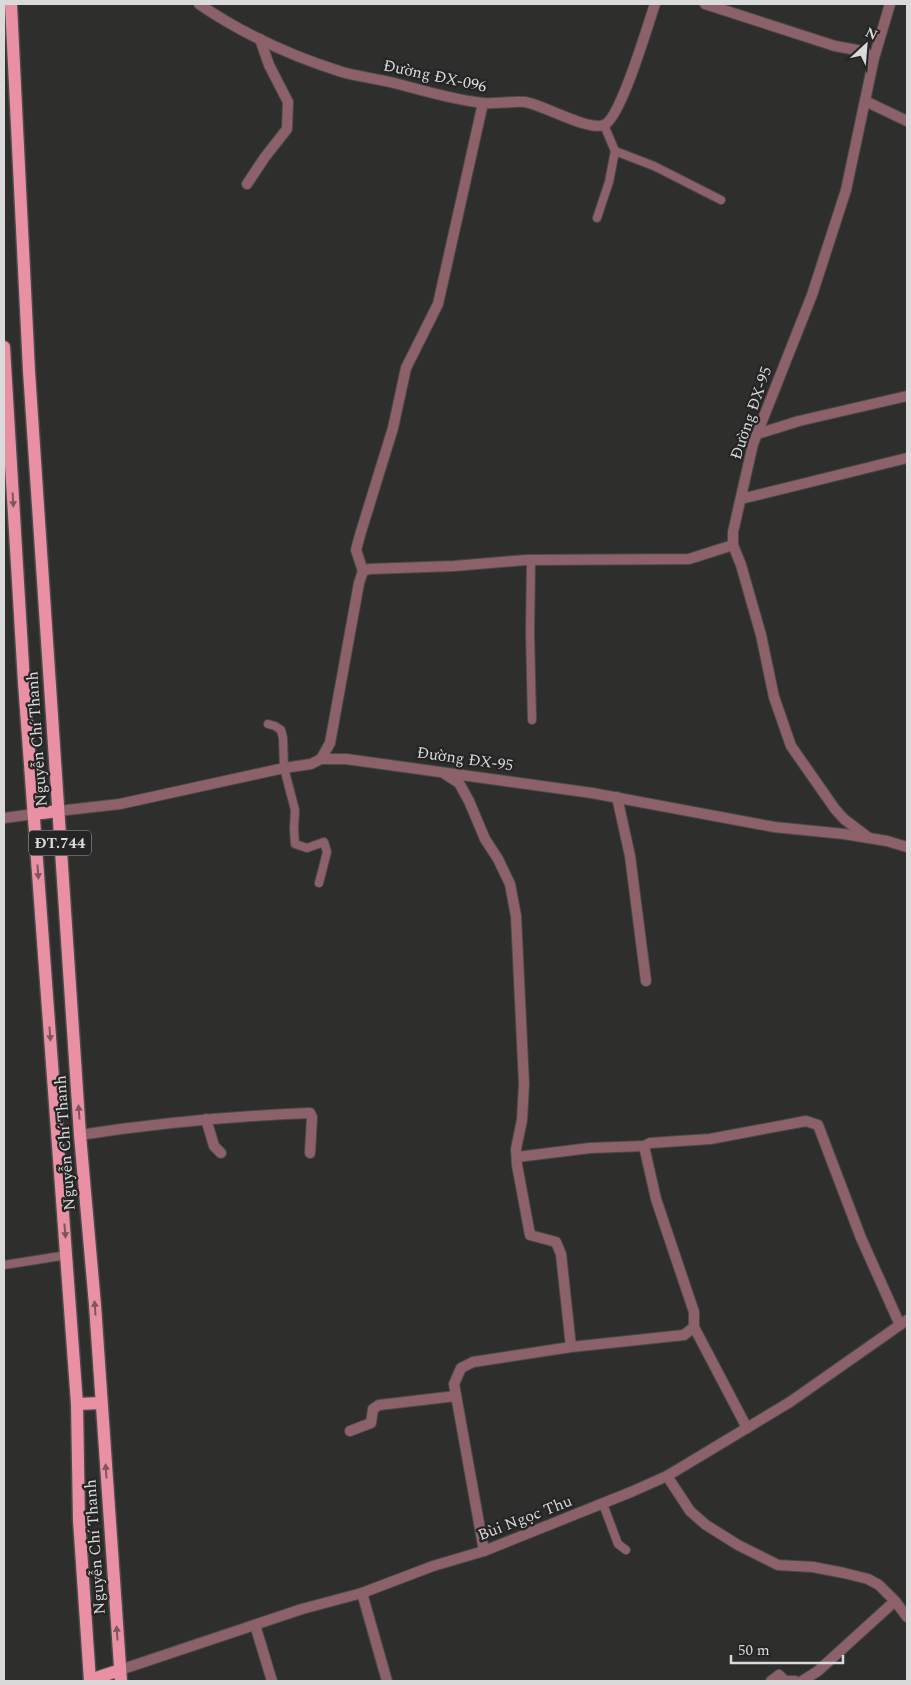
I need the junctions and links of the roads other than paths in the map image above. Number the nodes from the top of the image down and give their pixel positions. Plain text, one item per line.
1 (11, 4) edge
2 (198, 4) edge
3 (655, 4) edge
4 (705, 4) edge
5 (890, 4) edge
6 (260, 39) junction
7 (874, 58) junction
8 (865, 101) junction
9 (483, 103) junction
10 (907, 121) edge
11 (604, 125) junction
12 (615, 151) junction
13 (247, 184) dead end
14 (721, 200) dead end
15 (597, 218) dead end
16 (4, 347) edge
17 (5, 382) edge
18 (907, 396) edge
19 (757, 434) junction
20 (907, 458) edge
21 (741, 498) junction
22 (733, 545) junction
23 (531, 560) junction
24 (363, 571) junction
25 (532, 720) dead end
26 (268, 724) dead end
27 (321, 759) junction
28 (284, 768) junction
29 (442, 772) junction
30 (617, 798) junction
31 (58, 811) junction
32 (34, 814) junction
33 (4, 818) edge
34 (868, 838) junction
35 (907, 847) edge
36 (320, 883) dead end
37 (646, 981) dead end
38 (206, 1119) junction
39 (80, 1136) junction
40 (58, 1139) junction
41 (644, 1146) junction
42 (221, 1153) dead end
43 (310, 1153) dead end
44 (517, 1157) junction
45 (67, 1255) junction
46 (4, 1265) edge
47 (903, 1322) edge
48 (694, 1327) junction
49 (571, 1347) junction
50 (456, 1396) junction
51 (101, 1403) junction
52 (77, 1404) junction
53 (747, 1428) junction
54 (350, 1431) dead end
55 (667, 1476) junction
56 (603, 1504) junction
57 (626, 1550) dead end
58 (484, 1551) junction
59 (362, 1593) junction
60 (895, 1601) junction
61 (907, 1617) edge
62 (255, 1625) junction
63 (120, 1676) edge
64 (88, 1681) edge
65 (272, 1681) edge
66 (387, 1681) edge
67 (771, 1681) edge
68 (795, 1681) edge
69 (802, 1681) edge

1 - 31 main road, Nguyễn Chí Thanh / ĐT.744
2 - 6 street, Đường ĐX-096
3 - 11 street
4 - 7 street
5 - 7 street, Đường ĐX-95
6 - 9 street, Đường ĐX-096
6 - 13 street
7 - 8 street, Đường ĐX-95
8 - 10 street
8 - 19 street, Đường ĐX-95
9 - 11 street, Đường ĐX-096
9 - 24 street
11 - 12 lane
12 - 14 lane
12 - 15 lane
16 - 17 main road, Nguyễn Chí Thanh / ĐT.744
17 -> 32 main road, Nguyễn Chí Thanh / ĐT.744
18 - 19 street
19 - 21 street, Đường ĐX-95
20 - 21 street
21 - 22 street, Đường ĐX-95
22 - 23 street
22 - 34 street, Đường ĐX-95
23 - 24 street
23 - 25 lane
24 - 27 street
26 - 28 lane
27 - 28 street, Đường ĐX-95
27 - 29 street, Đường ĐX-95
28 - 31 street, Đường ĐX-95
28 - 36 lane
29 - 30 street, Đường ĐX-95
29 - 44 street
30 - 34 street, Đường ĐX-95
30 - 37 street
31 - 32 main road
39 -> 31 main road, Nguyễn Chí Thanh / ĐT.744
32 - 33 street
32 -> 40 main road, Nguyễn Chí Thanh / ĐT.744
34 - 35 street, Đường ĐX-95
38 - 39 street
38 - 42 street
38 - 43 street
39 - 40 main road
51 -> 39 main road, Nguyễn Chí Thanh / ĐT.744
40 -> 45 main road, Nguyễn Chí Thanh / ĐT.744
41 - 44 street
41 - 47 street
41 - 48 street
44 - 49 street
45 - 46 lane
45 - 52 main road, Nguyễn Chí Thanh / ĐT.744
47 - 53 street, Bùi Ngọc Thu
48 - 49 street
48 - 53 street
49 - 50 street
50 - 54 street
50 - 58 street
51 - 52 main road
63 -> 51 main road, Nguyễn Chí Thanh / ĐT.744
52 - 64 main road, Nguyễn Chí Thanh / ĐT.744
53 - 55 street, Bùi Ngọc Thu
55 - 56 street, Bùi Ngọc Thu
55 - 60 street
56 - 57 lane
56 - 58 street, Bùi Ngọc Thu
58 - 59 street, Bùi Ngọc Thu
59 - 62 street, Bùi Ngọc Thu
59 - 66 street
60 - 61 street
60 - 69 street
62 - 63 street, Bùi Ngọc Thu
62 - 65 street
63 - 64 main road
67 - 68 street

